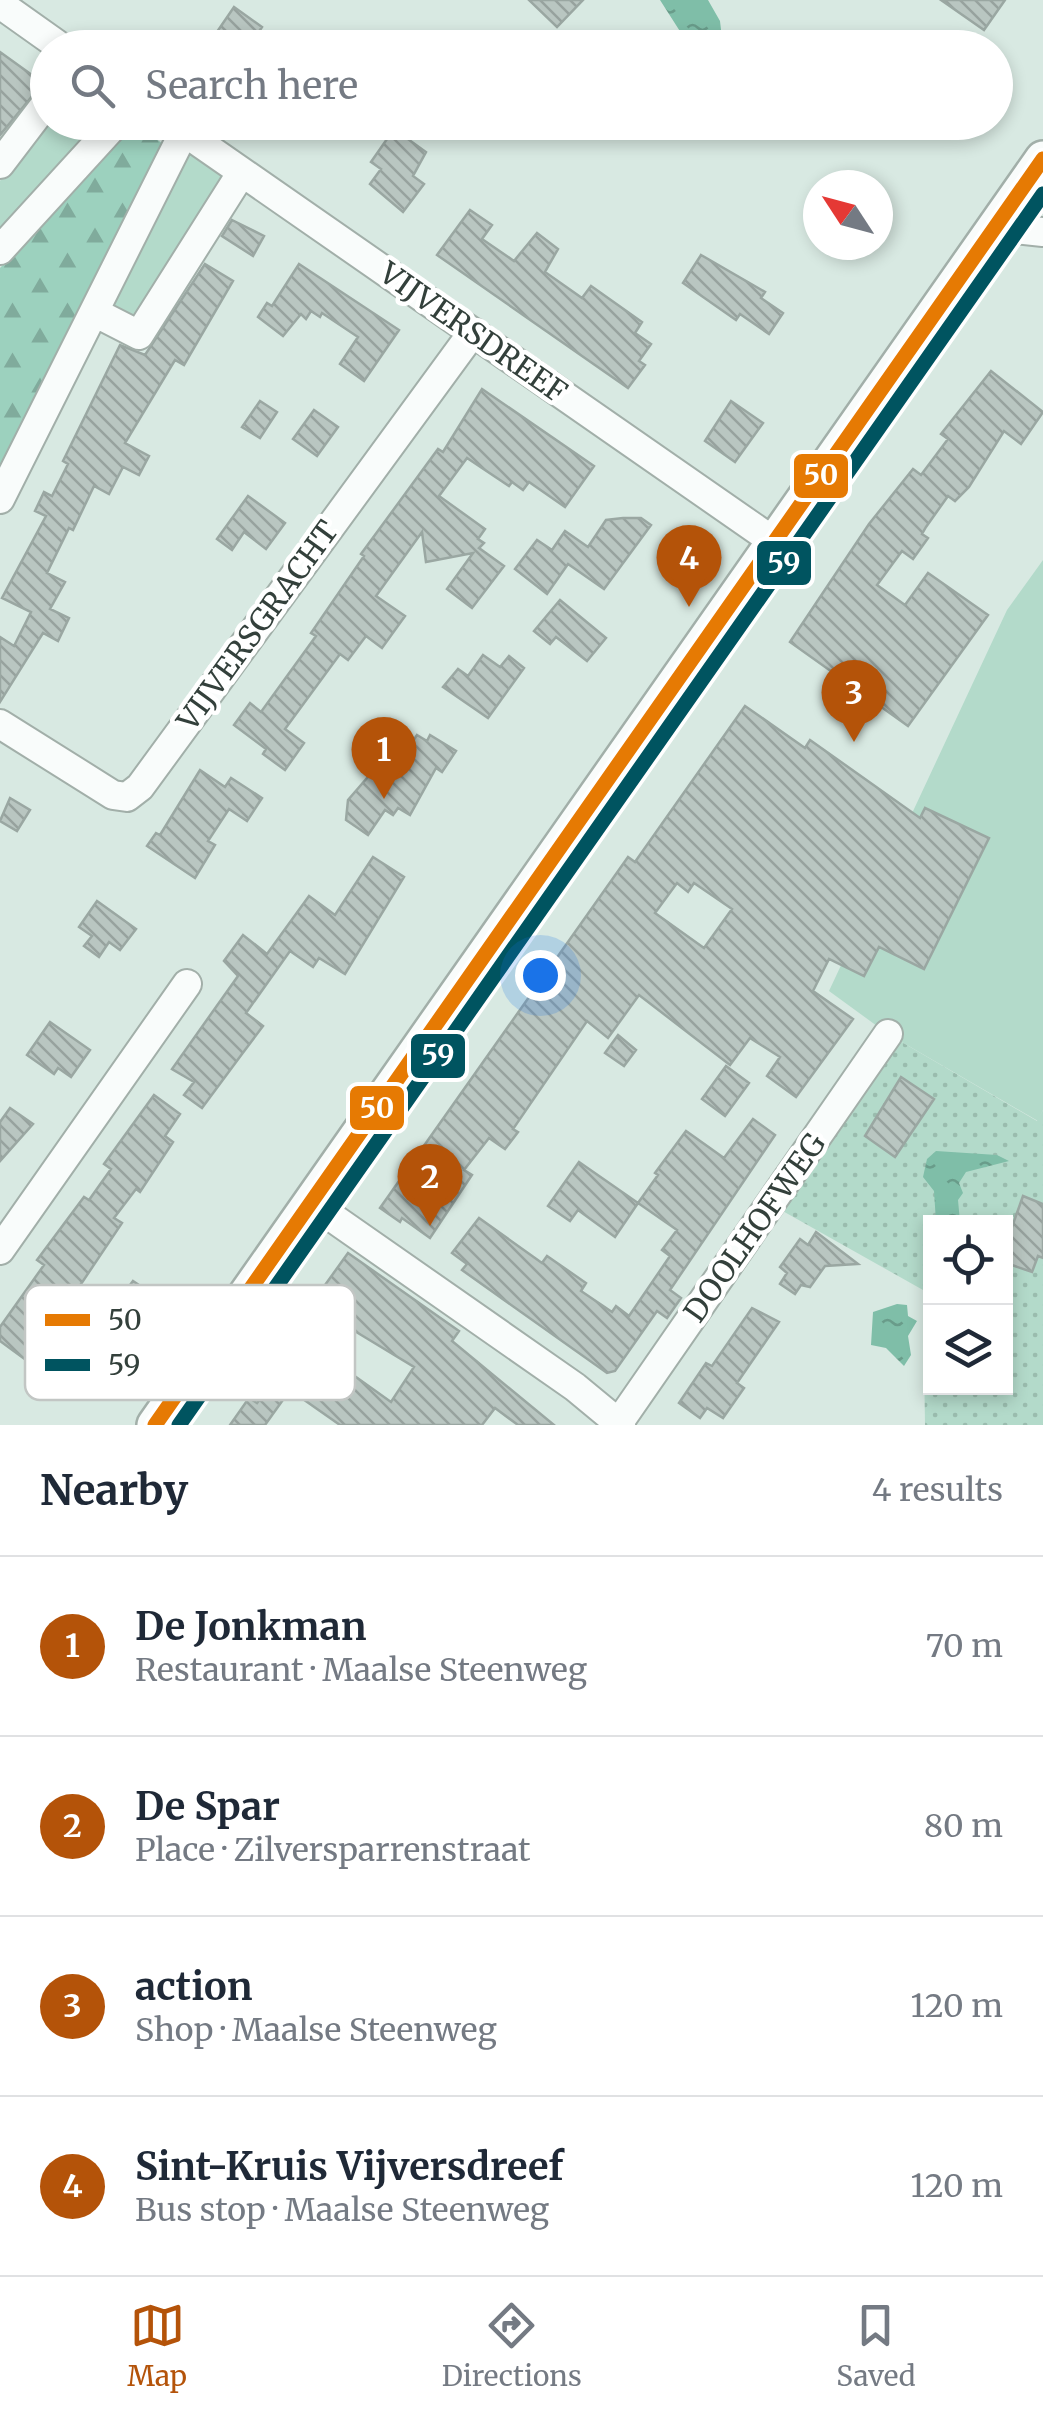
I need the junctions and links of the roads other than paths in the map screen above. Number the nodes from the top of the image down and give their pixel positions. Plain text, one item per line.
1 (0, 4) edge
2 (37, 30) edge
3 (30, 124) edge
4 (100, 140) edge
5 (171, 140) edge
6 (196, 140) edge
7 (1043, 159) edge
8 (0, 164) edge
9 (242, 172) junction
10 (995, 227) junction
11 (1043, 232) edge
12 (0, 249) edge
13 (94, 312) junction
14 (473, 332) junction
15 (0, 499) edge
16 (776, 543) junction
17 (0, 724) edge
18 (187, 984) dead end
19 (888, 1034) dead end
20 (312, 1204) junction
21 (0, 1250) edge
22 (254, 1285) edge
23 (172, 1400) edge
24 (621, 1423) edge
25 (154, 1425) edge

1 - 2 street
3 - 8 street
4 - 12 street
5 - 13 street
6 - 9 street, VIJVERSDREEF
7 - 10 main road
9 - 13 street
9 - 14 street, VIJVERSDREEF
10 - 11 street
10 - 16 main road
13 - 15 street
14 - 16 street, VIJVERSDREEF
14 - 17 street, VIJVERSGRACHT
16 - 20 main road
18 - 21 street
19 - 24 street, DOOLHOFWEG
20 - 22 main road
20 - 24 street
23 - 25 main road

